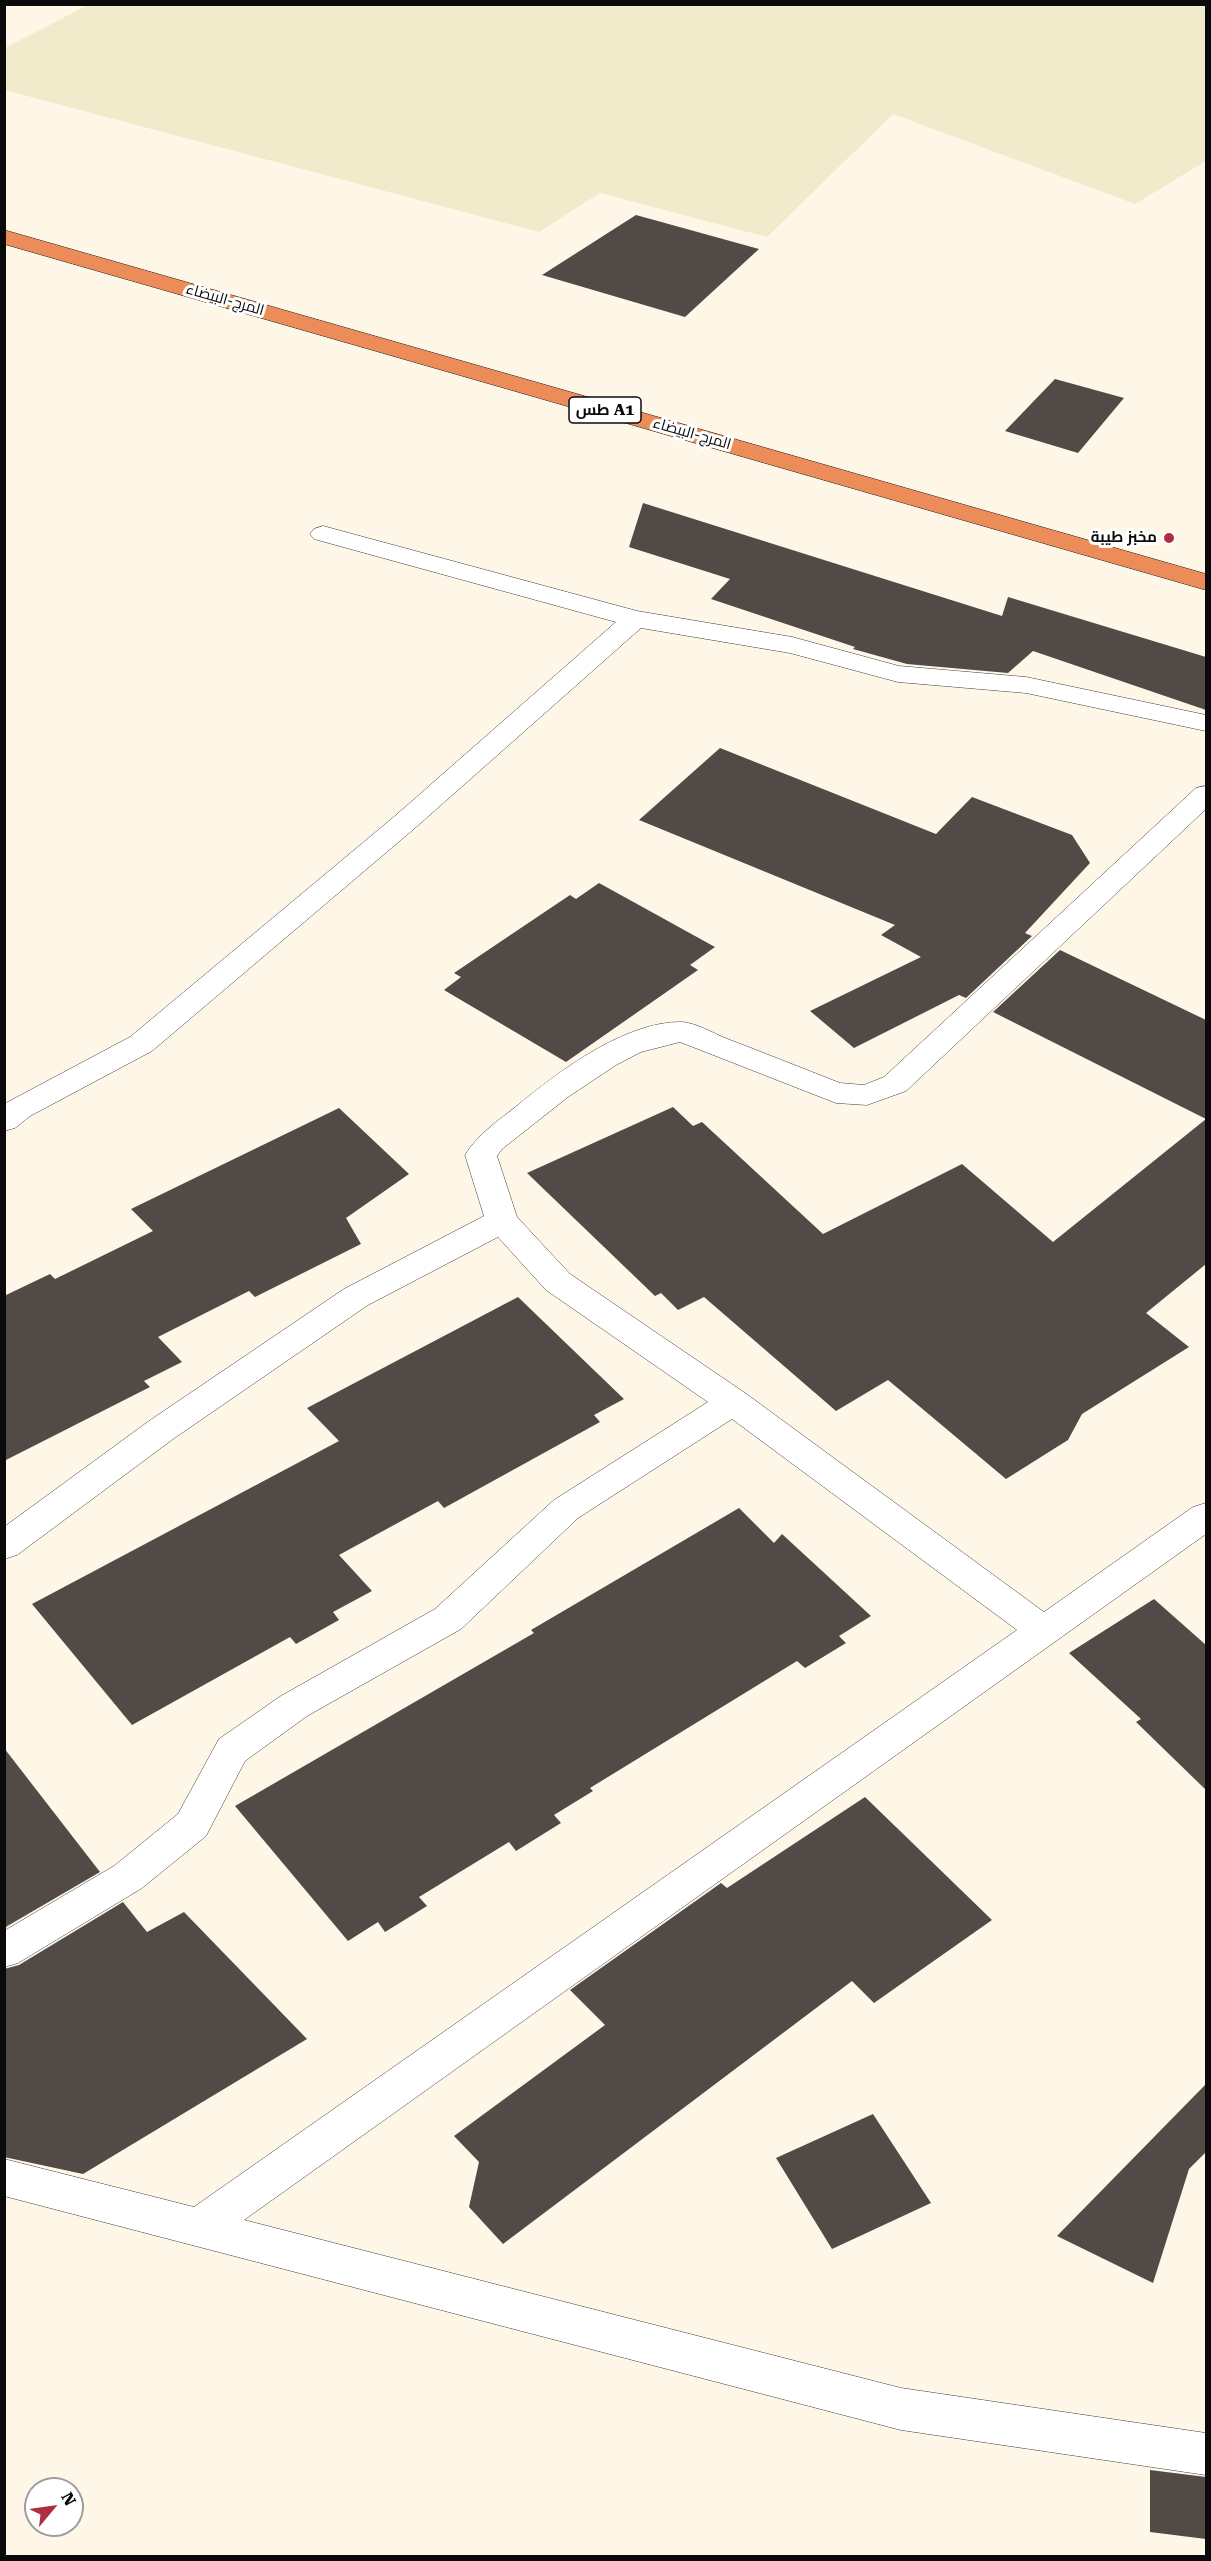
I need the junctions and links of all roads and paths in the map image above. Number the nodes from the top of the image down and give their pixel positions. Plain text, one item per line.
1 (4, 237) edge
2 (324, 534) dead end
3 (1206, 582) edge
4 (635, 619) junction
5 (1206, 723) edge
6 (1206, 794) edge
7 (4, 1121) edge
8 (502, 1221) junction
9 (733, 1402) junction
10 (1206, 1516) edge
11 (4, 1546) edge
12 (1044, 1631) junction
13 (4, 1952) edge
14 (4, 2177) edge
15 (200, 2228) junction
16 (1206, 2454) edge

1 - 3 highway, المرج-البيضاء / طس A1
2 - 4 street
4 - 5 street
4 - 7 street
6 - 8 street
8 - 9 street
8 - 11 street
9 - 12 street
9 - 13 street
10 - 12 street
12 - 15 street
14 - 15 street
15 - 16 street

